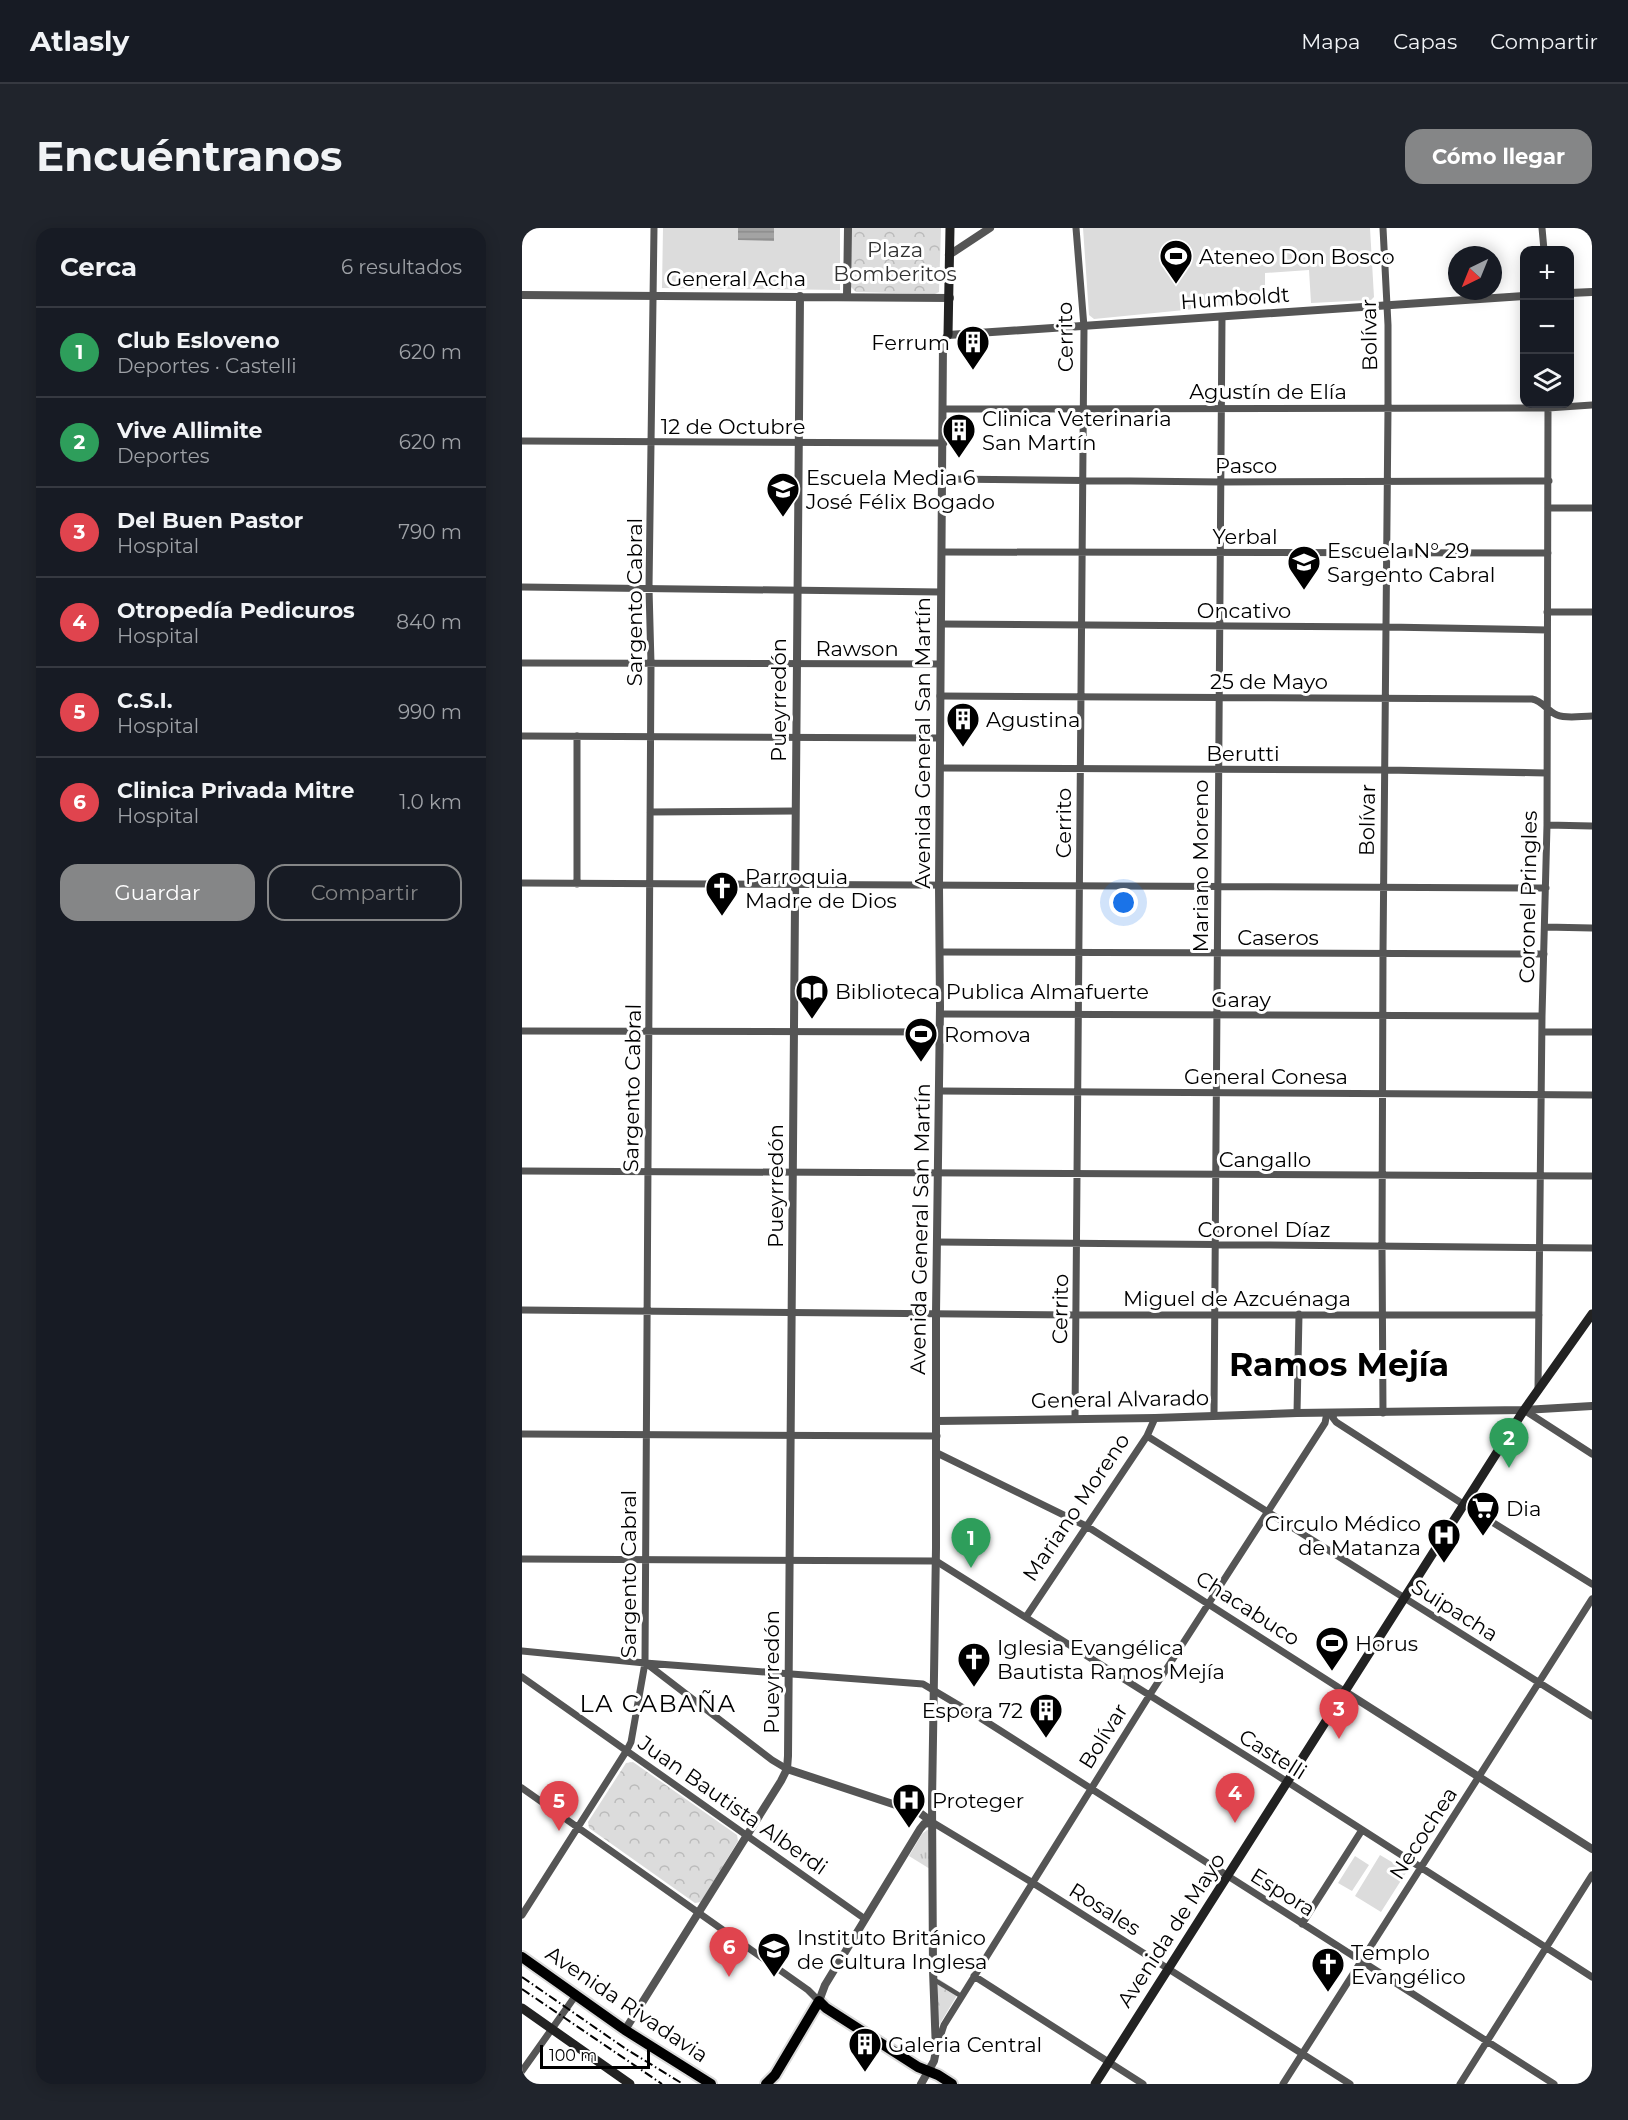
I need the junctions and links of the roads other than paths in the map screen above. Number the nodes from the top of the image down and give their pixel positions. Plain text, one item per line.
1 (654, 228) edge
2 (848, 228) edge
3 (950, 228) edge
4 (990, 228) edge
5 (1076, 228) edge
6 (1383, 228) edge
7 (1542, 228) edge
8 (1544, 246) edge
9 (949, 255) junction
10 (1592, 292) edge
11 (1574, 293) edge
12 (522, 295) edge
13 (654, 295) junction
14 (800, 296) junction
15 (847, 296) junction
16 (1520, 296) edge
17 (950, 298) junction
18 (1387, 306) junction
19 (1222, 317) junction
20 (1084, 327) junction
21 (948, 336) junction
22 (1574, 405) edge
23 (1592, 405) edge
24 (1520, 406) edge
25 (1083, 408) junction
26 (1222, 408) junction
27 (1388, 408) junction
28 (1548, 408) edge
29 (943, 409) junction
30 (522, 441) edge
31 (653, 443) junction
32 (799, 443) junction
33 (944, 443) junction
34 (944, 479) junction
35 (1082, 480) junction
36 (1387, 481) junction
37 (1549, 481) junction
38 (1222, 482) junction
39 (1549, 508) junction
40 (1592, 508) edge
41 (942, 552) junction
42 (1221, 552) junction
43 (1082, 553) junction
44 (1548, 553) junction
45 (1387, 554) junction
46 (522, 587) edge
47 (649, 588) junction
48 (796, 591) junction
49 (941, 592) junction
50 (1547, 612) junction
51 (1592, 612) edge
52 (941, 624) junction
53 (1081, 626) junction
54 (1221, 626) junction
55 (1387, 627) junction
56 (1547, 630) junction
57 (522, 663) edge
58 (651, 664) junction
59 (940, 664) junction
60 (796, 665) junction
61 (940, 696) junction
62 (1080, 697) junction
63 (1221, 698) junction
64 (1386, 698) junction
65 (1546, 707) junction
66 (1592, 716) edge
67 (522, 736) edge
68 (577, 736) junction
69 (650, 737) junction
70 (796, 738) junction
71 (940, 738) junction
72 (940, 768) junction
73 (1080, 770) junction
74 (1220, 770) junction
75 (1386, 770) junction
76 (1546, 773) junction
77 (795, 811) junction
78 (650, 812) junction
79 (1547, 825) junction
80 (1592, 826) edge
81 (522, 883) edge
82 (577, 884) junction
83 (650, 885) junction
84 (795, 885) junction
85 (939, 886) junction
86 (1385, 886) junction
87 (1079, 887) junction
88 (1219, 888) junction
89 (1546, 888) junction
90 (1545, 927) junction
91 (1592, 928) edge
92 (940, 952) junction
93 (1079, 952) junction
94 (1383, 953) junction
95 (1219, 954) junction
96 (1544, 954) junction
97 (940, 1014) junction
98 (1079, 1015) junction
99 (1384, 1015) junction
100 (1219, 1016) junction
101 (1542, 1016) junction
102 (522, 1031) edge
103 (794, 1031) junction
104 (649, 1032) junction
105 (940, 1032) junction
106 (1542, 1032) junction
107 (1592, 1032) edge
108 (939, 1091) junction
109 (1077, 1093) junction
110 (1217, 1093) junction
111 (1384, 1094) junction
112 (1541, 1095) junction
113 (1592, 1095) edge
114 (522, 1171) edge
115 (647, 1172) junction
116 (793, 1173) junction
117 (938, 1173) junction
118 (1077, 1174) junction
119 (1217, 1175) junction
120 (1383, 1176) junction
121 (1541, 1176) junction
122 (1592, 1176) edge
123 (937, 1242) junction
124 (1077, 1244) junction
125 (1382, 1245) junction
126 (1215, 1246) junction
127 (1540, 1247) junction
128 (1592, 1248) edge
129 (522, 1310) edge
130 (646, 1311) junction
131 (793, 1311) junction
132 (936, 1313) junction
133 (1214, 1314) junction
134 (1299, 1314) junction
135 (1382, 1314) junction
136 (1592, 1314) edge
137 (1076, 1315) junction
138 (1539, 1315) junction
139 (1538, 1391) junction
140 (1592, 1406) edge
141 (1524, 1410) junction
142 (1297, 1413) junction
143 (1330, 1413) junction
144 (1383, 1413) junction
145 (1214, 1414) junction
146 (1075, 1418) junction
147 (1155, 1418) junction
148 (936, 1421) junction
149 (522, 1434) edge
150 (645, 1434) junction
151 (791, 1436) junction
152 (937, 1436) junction
153 (1147, 1436) junction
154 (937, 1453) junction
155 (1592, 1454) edge
156 (1463, 1504) junction
157 (1268, 1512) junction
158 (1088, 1527) junction
159 (522, 1559) edge
160 (645, 1559) junction
161 (791, 1560) junction
162 (936, 1561) junction
163 (1592, 1584) edge
164 (1404, 1598) junction
165 (1592, 1599) edge
166 (1209, 1604) junction
167 (1026, 1617) junction
168 (522, 1651) edge
169 (645, 1663) junction
170 (789, 1674) junction
171 (522, 1677) edge
172 (1539, 1682) junction
173 (934, 1690) junction
174 (1344, 1690) junction
175 (1149, 1696) junction
176 (1592, 1716) edge
177 (627, 1750) junction
178 (787, 1769) junction
179 (1479, 1776) junction
180 (1286, 1781) junction
181 (522, 1788) edge
182 (1091, 1789) junction
183 (932, 1822) junction
184 (578, 1828) junction
185 (1362, 1830) junction
186 (747, 1836) junction
187 (1592, 1849) edge
188 (1421, 1868) junction
189 (1592, 1875) edge
190 (1227, 1876) junction
191 (1033, 1883) junction
192 (699, 1913) junction
193 (522, 1915) edge
194 (865, 1919) junction
195 (1302, 1924) junction
196 (1546, 1947) junction
197 (522, 1957) edge
198 (1360, 1961) junction
199 (1168, 1969) junction
200 (974, 1976) junction
201 (1592, 1977) edge
202 (933, 1978) junction
203 (576, 1995) junction
204 (961, 1996) junction
205 (819, 2001) junction
206 (522, 2008) edge
207 (551, 2029) junction
208 (625, 2030) junction
209 (1487, 2041) junction
210 (936, 2051) junction
211 (1302, 2054) junction
212 (1108, 2062) junction
213 (522, 2071) edge
214 (928, 2072) junction
215 (773, 2079) edge
216 (628, 2083) edge
217 (711, 2084) edge
218 (766, 2084) edge
219 (921, 2084) edge
220 (952, 2084) edge
221 (1095, 2084) edge
222 (1143, 2084) edge
223 (1283, 2084) edge
224 (1350, 2084) edge
225 (1460, 2084) edge
226 (1554, 2084) edge

1 - 13 street, Sargento Cabral
2 - 15 street
3 - 9 main road, Avenida General San Martín
4 - 9 street
5 - 20 street, Cerrito
6 - 18 street, Bolívar
7 - 8 street
9 - 17 main road, Avenida General San Martín
10 - 11 street
12 - 13 street, General Acha
13 - 14 street, General Acha
13 - 31 street, Sargento Cabral
14 - 15 street, General Acha
14 - 32 street, Pueyrredón
15 - 17 street, General Acha
16 - 18 street, Humboldt
17 - 21 main road, Avenida General San Martín
18 - 19 street, Humboldt
18 - 27 street, Bolívar
19 - 20 street, Humboldt
19 - 26 street, Mariano Moreno
20 - 21 street, Humboldt
20 - 25 street, Cerrito
21 - 29 street, Avenida General San Martín
22 - 23 street, Agustín de Elía
24 - 27 street, Agustín de Elía
25 - 26 street, Agustín de Elía
25 - 29 street, Agustín de Elía
25 - 35 street, Cerrito
26 - 27 street, Agustín de Elía
26 - 38 street, Mariano Moreno
27 - 36 street, Bolívar
28 - 37 street, Coronel Pringles
29 - 33 street, Avenida General San Martín
30 - 31 street, 12 de Octubre
31 - 32 street, 12 de Octubre
31 - 47 street, Sargento Cabral
32 - 33 street, 12 de Octubre
32 - 48 street, Pueyrredón
33 - 34 street, Avenida General San Martín
34 - 35 street, Pasco
34 - 41 street, Avenida General San Martín
35 - 38 street, Pasco
35 - 43 street, Cerrito
36 - 37 street, Pasco
36 - 38 street, Pasco
36 - 45 street, Bolívar
37 - 39 street, Coronel Pringles
38 - 42 street, Mariano Moreno
39 - 40 street
39 - 44 street, Coronel Pringles
41 - 43 street, Yerbal
41 - 49 street, Avenida General San Martín
42 - 43 street, Yerbal
42 - 45 street, Yerbal
42 - 54 street, Mariano Moreno
43 - 53 street, Cerrito
44 - 45 street, Yerbal
44 - 50 street, Coronel Pringles
45 - 55 street, Bolívar
46 - 47 street
47 - 48 street
47 - 58 street, Sargento Cabral
48 - 49 street
48 - 60 street, Pueyrredón
49 - 52 street, Avenida General San Martín
50 - 51 street
50 - 56 street, Coronel Pringles
52 - 53 street, Oncativo
52 - 59 street, Avenida General San Martín
53 - 54 street, Oncativo
53 - 62 street, Cerrito
54 - 55 street, Oncativo
54 - 63 street, Mariano Moreno
55 - 56 street, Oncativo
55 - 64 street, Bolívar
56 - 65 street, Coronel Pringles
57 - 58 street, Rawson
58 - 60 street, Rawson
58 - 69 street, Sargento Cabral
59 - 60 street, Rawson
59 - 61 street, Avenida General San Martín
60 - 70 street, Pueyrredón
61 - 62 street, 25 de Mayo
61 - 71 street, Avenida General San Martín
62 - 63 street, 25 de Mayo
62 - 73 street, Cerrito
63 - 64 street, 25 de Mayo
63 - 74 street, Mariano Moreno
64 - 65 street, 25 de Mayo
64 - 75 street, Bolívar
65 - 66 street, 25 de Mayo
65 - 76 street, Coronel Pringles
67 - 68 street
68 - 69 street
68 - 82 street
69 - 70 street
69 - 78 street, Sargento Cabral
70 - 71 street
70 - 77 street, Pueyrredón
71 - 72 street, Avenida General San Martín
72 - 73 street, Berutti
72 - 85 street, Avenida General San Martín
73 - 74 street, Berutti
73 - 87 street, Cerrito
74 - 75 street, Berutti
74 - 88 street, Mariano Moreno
75 - 76 street, Berutti
75 - 86 street, Bolívar
76 - 79 street, Coronel Pringles
77 - 78 street
77 - 84 street, Pueyrredón
78 - 83 street, Sargento Cabral
79 - 80 street
79 - 89 street, Coronel Pringles
81 - 82 street
82 - 83 street
83 - 84 street
83 - 104 street, Sargento Cabral
84 - 85 street
84 - 103 street, Pueyrredón
85 - 87 street
85 - 92 street, Avenida General San Martín
86 - 88 street
86 - 89 street
86 - 94 street, Bolívar
87 - 88 street
87 - 93 street, Cerrito
88 - 95 street, Mariano Moreno
89 - 90 street, Coronel Pringles
90 - 91 street
90 - 96 street, Coronel Pringles
92 - 93 street, Caseros
92 - 97 street, Avenida General San Martín
93 - 95 street, Caseros
93 - 98 street, Cerrito
94 - 95 street, Caseros
94 - 96 street, Caseros
94 - 99 street, Bolívar
95 - 100 street, Mariano Moreno
96 - 101 street, Coronel Pringles
97 - 98 street, Garay
97 - 105 street, Avenida General San Martín
98 - 100 street, Garay
98 - 109 street, Cerrito
99 - 100 street, Garay
99 - 101 street, Garay
99 - 111 street, Bolívar
100 - 110 street, Mariano Moreno
101 - 106 street, Coronel Pringles
102 - 104 street
103 - 104 street
103 - 105 street
103 - 116 street, Pueyrredón
104 - 115 street, Sargento Cabral
105 - 108 street, Avenida General San Martín
106 - 107 street
106 - 112 street, Coronel Pringles
108 - 109 street, General Conesa
108 - 117 street, Avenida General San Martín
109 - 110 street, General Conesa
109 - 118 street, Cerrito
110 - 111 street, General Conesa
110 - 119 street, Mariano Moreno
111 - 112 street, General Conesa
111 - 120 street, Bolívar
112 - 113 street, General Conesa
112 - 121 street, Coronel Pringles
114 - 115 street, Cangallo
115 - 116 street, Cangallo
115 - 130 street, Sargento Cabral
116 - 117 street, Cangallo
116 - 131 street, Pueyrredón
117 - 118 street, Cangallo
117 - 123 street, Avenida General San Martín
118 - 119 street, Cangallo
118 - 124 street, Cerrito
119 - 120 street, Cangallo
119 - 126 street, Mariano Moreno
120 - 121 street, Cangallo
120 - 125 street, Bolívar
121 - 122 street, Cangallo
121 - 127 street, Coronel Pringles
123 - 124 street, Coronel Díaz
123 - 132 street, Avenida General San Martín
124 - 126 street, Coronel Díaz
124 - 137 street, Cerrito
125 - 126 street, Coronel Díaz
125 - 127 street, Coronel Díaz
125 - 135 street, Bolívar
126 - 133 street, Mariano Moreno
127 - 128 street, Coronel Díaz
127 - 138 street, Coronel Pringles
129 - 130 street, Miguel de Azcuénaga
130 - 131 street, Miguel de Azcuénaga
130 - 150 street, Sargento Cabral
131 - 132 street, Miguel de Azcuénaga
131 - 151 street, Pueyrredón
132 - 137 street, Miguel de Azcuénaga
132 - 148 street, Avenida General San Martín
133 - 134 street, Miguel de Azcuénaga
133 - 137 street, Miguel de Azcuénaga
133 - 145 street, Mariano Moreno
134 - 135 street, Miguel de Azcuénaga
134 - 142 street
135 - 138 street, Miguel de Azcuénaga
135 - 144 street, Bolívar
136 - 139 main road, Avenida de Mayo
137 - 146 street, Cerrito
138 - 139 street, Coronel Pringles
139 - 141 main road, Avenida de Mayo
140 - 141 street, General Alvarado
141 - 144 street, General Alvarado
141 - 155 street
141 - 156 main road, Avenida de Mayo
142 - 143 street, General Alvarado
142 - 145 street, General Alvarado
143 - 144 street, General Alvarado
143 - 156 street
143 - 157 street, Bolívar
145 - 147 street, General Alvarado
146 - 147 street, General Alvarado
146 - 148 street, General Alvarado
147 - 153 street, Mariano Moreno
148 - 152 street, Avenida General San Martín
149 - 150 street
150 - 151 street
150 - 160 street, Sargento Cabral
151 - 152 street
151 - 161 street, Pueyrredón
152 - 154 street, Avenida General San Martín
153 - 157 street, Suipacha
153 - 158 street, Mariano Moreno
154 - 158 street, Chacabuco
154 - 162 street, Avenida General San Martín
156 - 163 street
156 - 164 main road, Avenida de Mayo
157 - 164 street, Suipacha
157 - 166 street, Bolívar
158 - 166 street, Chacabuco
158 - 167 street, Mariano Moreno
159 - 160 street
160 - 161 street
160 - 169 street, Sargento Cabral
161 - 162 street
161 - 170 street, Pueyrredón
162 - 167 street, Castelli
162 - 173 street, Avenida General San Martín
164 - 172 street, Suipacha
164 - 174 main road, Avenida de Mayo
165 - 172 street, Necochea
166 - 174 street, Chacabuco
166 - 175 street, Bolívar
167 - 175 street, Castelli
168 - 169 street, Espora
169 - 170 street, Espora
169 - 177 street, Sargento Cabral
169 - 178 street
170 - 173 street, Espora
170 - 178 street, Pueyrredón
171 - 177 street, Juan Bautista Alberdi
172 - 176 street, Suipacha
172 - 179 street, Necochea
173 - 182 street, Espora
173 - 183 street, Avenida General San Martín
174 - 179 street, Chacabuco
174 - 180 main road, Avenida de Mayo
175 - 180 street, Castelli
175 - 182 street, Bolívar
177 - 184 street, Sargento Cabral
177 - 186 street, Juan Bautista Alberdi
178 - 183 street
178 - 186 street, Pueyrredón
179 - 187 street, Chacabuco
179 - 188 street, Necochea
180 - 185 street, Castelli
180 - 190 main road, Avenida de Mayo
181 - 184 street
182 - 190 street, Espora
182 - 191 street, Bolívar
183 - 191 street, Rosales
183 - 194 street
183 - 202 street, Avenida General San Martín
184 - 192 street
184 - 193 street, Sargento Cabral
185 - 188 street, Castelli
185 - 195 street
186 - 192 street, Pueyrredón
186 - 194 street, Juan Bautista Alberdi
188 - 196 street, Castelli
188 - 198 street, Necochea
189 - 196 street
190 - 195 street, Espora
190 - 199 main road, Avenida de Mayo
191 - 199 street, Rosales
191 - 200 street, Bolívar
192 - 205 street
192 - 208 street, Pueyrredón
194 - 205 street
195 - 198 street, Espora
196 - 201 street, Castelli
196 - 209 street
197 - 203 main road, Avenida Rivadavia
198 - 209 street, Espora
198 - 211 street, Necochea
199 - 211 street, Rosales
199 - 212 main road, Avenida de Mayo
200 - 204 street, Bolívar
200 - 212 street
202 - 204 street
202 - 210 street, Avenida General San Martín
203 - 207 street
203 - 208 main road, Avenida Rivadavia
204 - 210 street, Bolívar
205 - 214 main road
205 - 215 main road
206 - 207 main road
207 - 213 street
207 - 216 main road
208 - 217 main road, Avenida Rivadavia
209 - 225 street
209 - 226 street, Espora
210 - 214 street, Bolívar
211 - 223 street, Necochea
211 - 224 street, Rosales
212 - 221 main road, Avenida de Mayo
212 - 222 street
214 - 219 street, Bolívar
214 - 220 main road
215 - 218 main road

